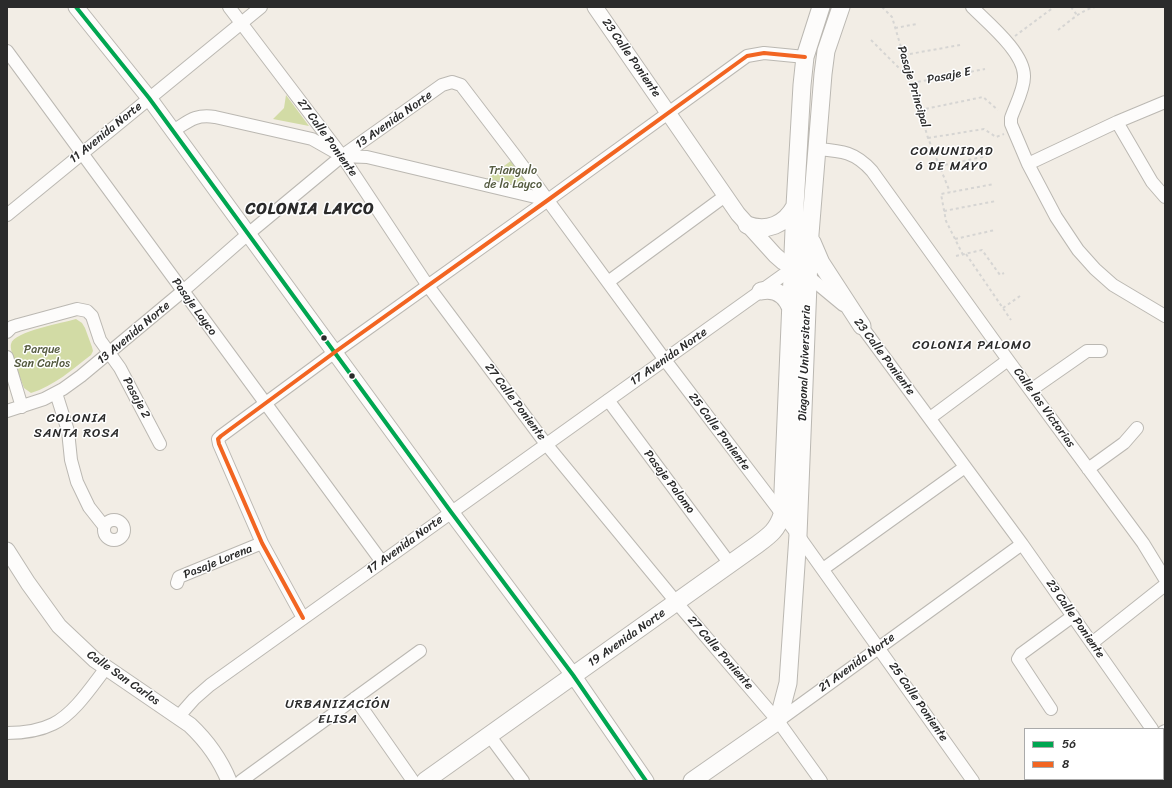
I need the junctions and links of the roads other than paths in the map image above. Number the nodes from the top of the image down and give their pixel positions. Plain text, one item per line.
1 (76, 7) edge
2 (229, 7) edge
3 (261, 7) edge
4 (596, 7) edge
5 (821, 7) edge
6 (841, 7) edge
7 (972, 7) edge
8 (241, 23) junction
9 (7, 51) edge
10 (805, 57) junction
11 (461, 85) joint
12 (149, 98) junction
13 (1165, 102) edge
14 (669, 112) junction
15 (1117, 122) junction
16 (173, 132) junction
17 (818, 149) junction
18 (82, 152) junction
19 (342, 156) junction
20 (1028, 164) junction
21 (725, 196) junction
22 (1165, 197) edge
23 (548, 200) junction
24 (795, 206) junction
25 (7, 215) edge
26 (747, 225) junction
27 (248, 234) junction
28 (810, 234) junction
29 (793, 268) junction
30 (808, 276) junction
31 (608, 282) junction
32 (428, 286) junction
33 (761, 291) junction
34 (183, 292) junction
35 (791, 309) junction
36 (1165, 316) edge
37 (862, 326) junction
38 (7, 332) edge
39 (1101, 351) dead end
40 (335, 352) junction
41 (110, 353) junction
42 (7, 358) edge
43 (665, 360) junction
44 (1008, 360) junction
45 (1031, 390) junction
46 (56, 393) junction
47 (608, 400) junction
48 (265, 403) junction
49 (22, 407) junction
50 (7, 411) edge
51 (930, 418) junction
52 (1137, 428) dead end
53 (160, 444) dead end
54 (546, 444) junction
55 (965, 467) junction
56 (1088, 469) junction
57 (451, 512) junction
58 (782, 515) junction
59 (104, 526) dead end
60 (798, 535) junction
61 (262, 543) junction
62 (1022, 544) junction
63 (7, 550) edge
64 (382, 562) junction
65 (730, 564) junction
66 (823, 569) junction
67 (1165, 579) edge
68 (177, 583) dead end
69 (1165, 585) edge
70 (677, 603) junction
71 (1073, 616) junction
72 (304, 618) junction
73 (1092, 643) junction
74 (879, 647) junction
75 (420, 651) dead end
76 (106, 668) junction
77 (573, 675) junction
78 (354, 698) junction
79 (1051, 709) dead end
80 (179, 716) junction
81 (778, 721) junction
82 (1151, 728) edge
83 (7, 733) edge
84 (489, 735) junction
85 (229, 781) edge
86 (242, 781) edge
87 (413, 781) edge
88 (425, 781) edge
89 (523, 781) edge
90 (646, 781) edge
91 (692, 781) edge
92 (821, 781) edge
93 (973, 781) edge

1 - 12 street
2 - 8 street, 27 Calle Poniente
3 - 8 street, 11 Avenida Norte
4 - 14 street, 23 Calle Poniente
5 - 10 main road, Diagonal Universitaria
6 - 17 main road, Diagonal Universitaria
7 - 20 street
8 - 12 street, 11 Avenida Norte
8 - 19 street, 27 Calle Poniente
9 - 18 street, Pasaje Layco
10 - 14 street
10 - 24 main road, Diagonal Universitaria
11 - 19 street, 13 Avenida Norte
11 - 23 street, 25 Calle Poniente
12 - 16 street
12 - 18 street, 11 Avenida Norte
13 - 15 street
14 - 21 street, 23 Calle Poniente
14 - 23 street
15 - 20 street
15 - 22 street
16 - 19 street
16 - 27 street
17 - 28 main road, Diagonal Universitaria
17 - 44 street, Calle las Victorias
18 - 25 street, 11 Avenida Norte
18 - 34 street, Pasaje Layco
19 - 23 street
19 - 27 street, 13 Avenida Norte
19 - 32 street, 27 Calle Poniente
20 - 36 street
21 - 26 street, 23 Calle Poniente
21 - 31 street
23 - 31 street, 25 Calle Poniente
23 - 32 street
24 - 26 main road
24 - 29 main road, Diagonal Universitaria
26 - 29 street, 23 Calle Poniente
27 - 34 street, 13 Avenida Norte
27 - 40 street
28 - 30 main road, Diagonal Universitaria
28 - 37 main road
29 - 30 street, 23 Calle Poniente
29 - 33 street, 17 Avenida Norte
29 - 35 main road, Diagonal Universitaria
30 - 37 street, 23 Calle Poniente
30 - 60 main road, Diagonal Universitaria
31 - 43 street, 25 Calle Poniente
32 - 40 street
32 - 54 street, 27 Calle Poniente
33 - 35 main road
33 - 43 street, 17 Avenida Norte
34 - 41 street, 13 Avenida Norte
34 - 48 street, Pasaje Layco
35 - 58 main road, Diagonal Universitaria
37 - 51 street, 23 Calle Poniente
38 - 41 street, Pasaje 2
39 - 45 street
40 - 48 street
40 - 57 street
41 - 46 street, 13 Avenida Norte
41 - 53 street, Pasaje 2
42 - 49 street
43 - 47 street, 17 Avenida Norte
43 - 58 street, 25 Calle Poniente
44 - 45 street, Calle las Victorias
44 - 51 street
45 - 56 street, Calle las Victorias
46 - 49 street, 13 Avenida Norte
46 - 59 street
47 - 54 street, 17 Avenida Norte
47 - 65 street, Pasaje Palomo
48 - 61 street
48 - 64 street, Pasaje Layco
49 - 50 street, 13 Avenida Norte
51 - 55 street, 23 Calle Poniente
52 - 56 street
54 - 57 street, 17 Avenida Norte
54 - 70 street, 27 Calle Poniente
55 - 62 street, 23 Calle Poniente
55 - 66 street
56 - 67 street, Calle las Victorias
57 - 64 street, 17 Avenida Norte
57 - 77 street
58 - 60 street, 25 Calle Poniente
58 - 65 main road, 19 Avenida Norte
60 - 66 street, 25 Calle Poniente
60 - 81 main road, Diagonal Universitaria
61 - 68 street, Pasaje Lorena
61 - 72 street
62 - 71 street, 23 Calle Poniente
62 - 74 street, 21 Avenida Norte
63 - 76 street, Calle San Carlos
64 - 72 street, 17 Avenida Norte
65 - 70 main road, 19 Avenida Norte
66 - 74 street, 25 Calle Poniente
69 - 73 street
70 - 77 main road, 19 Avenida Norte
70 - 81 street, 27 Calle Poniente
71 - 73 street, 23 Calle Poniente
71 - 79 street
72 - 80 street, 17 Avenida Norte
73 - 82 street, 23 Calle Poniente
74 - 81 street, 21 Avenida Norte
74 - 93 street, 25 Calle Poniente
75 - 78 street
76 - 80 street, Calle San Carlos
76 - 83 street
77 - 84 main road, 19 Avenida Norte
77 - 90 street
78 - 86 street
78 - 87 street
80 - 85 street, Calle San Carlos
81 - 91 main road, 21 Avenida Norte
81 - 92 street, 27 Calle Poniente
84 - 88 main road, 19 Avenida Norte
84 - 89 street

